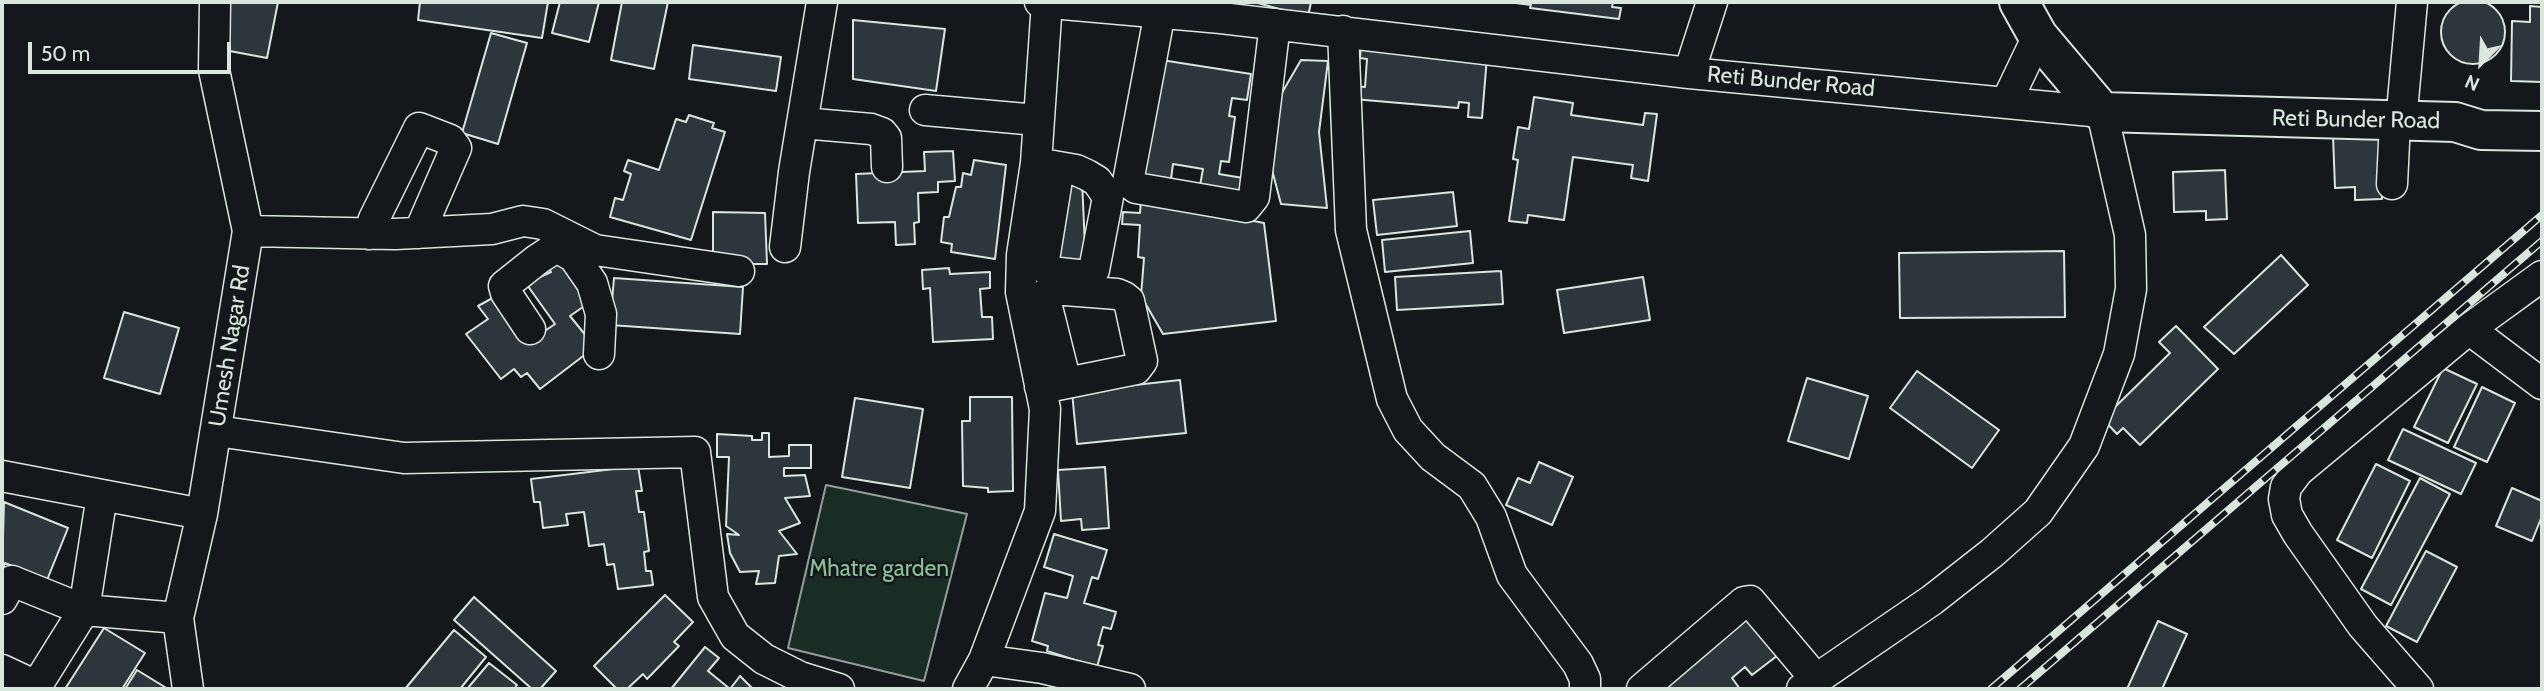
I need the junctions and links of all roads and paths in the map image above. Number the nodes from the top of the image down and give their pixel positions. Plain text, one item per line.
1 (215, 2) edge
2 (822, 2) edge
3 (1040, 2) edge
4 (1047, 2) edge
5 (1712, 2) edge
6 (2019, 2) edge
7 (2412, 2) edge
8 (1160, 12) junction
9 (1275, 24) junction
10 (1343, 31) junction
11 (2038, 36) junction
12 (1689, 73) junction
13 (2007, 103) junction
14 (925, 110) dead end
15 (2102, 112) junction
16 (2542, 116) edge
17 (1037, 120) junction
18 (2398, 122) junction
19 (2455, 122) junction
20 (802, 123) junction
21 (2542, 131) edge
22 (887, 167) dead end
23 (2392, 184) dead end
24 (523, 221) junction
25 (248, 231) junction
26 (419, 233) junction
27 (369, 234) junction
28 (785, 247) dead end
29 (595, 250) junction
30 (540, 264) junction
31 (739, 271) dead end
32 (2542, 276) edge
33 (530, 329) dead end
34 (2469, 329) junction
35 (2542, 384) edge
36 (217, 431) junction
37 (2, 476) edge
38 (102, 495) junction
39 (202, 514) junction
40 (2, 599) edge
41 (84, 610) junction
42 (178, 618) junction
43 (984, 660) junction
44 (2, 670) edge
45 (1808, 683) edge
46 (188, 689) edge
47 (839, 689) edge
48 (968, 689) edge
49 (1130, 689) edge
50 (1585, 689) edge
51 (1642, 689) edge
52 (2417, 689) edge

1 - 25 street, Umesh Nagar Rd
2 - 20 street
3 - 4 street, Reti Bunder Road
4 - 8 street, Reti Bunder Road
4 - 17 street
5 - 12 street
6 - 11 main road
7 - 18 street
8 - 9 street, Reti Bunder Road
8 - 9 street
9 - 10 street, Reti Bunder Road
10 - 12 street, Reti Bunder Road
10 - 50 street
11 - 13 street
11 - 15 main road
12 - 13 street, Reti Bunder Road
13 - 15 street, Reti Bunder Road
14 - 17 street
15 - 18 main road, Reti Bunder Road
15 - 45 street
16 - 19 main road
17 - 43 street
18 - 19 main road, Reti Bunder Road
18 - 23 street
19 - 21 main road, Reti Bunder Road
20 - 22 street
20 - 28 street
24 - 26 street
24 - 29 street
24 - 30 street
25 - 27 street
25 - 36 street, Umesh Nagar Rd
26 - 27 street
26 - 27 street
29 - 30 street
29 - 31 street
30 - 33 street
32 - 34 street
34 - 35 street
34 - 52 street
36 - 39 street, Umesh Nagar Rd
36 - 47 street
37 - 38 street
38 - 39 street
38 - 41 street
39 - 42 street, Umesh Nagar Rd
40 - 41 street
41 - 42 street
41 - 44 street
42 - 46 street, Umesh Nagar Rd
43 - 48 street
43 - 49 street
45 - 51 street

